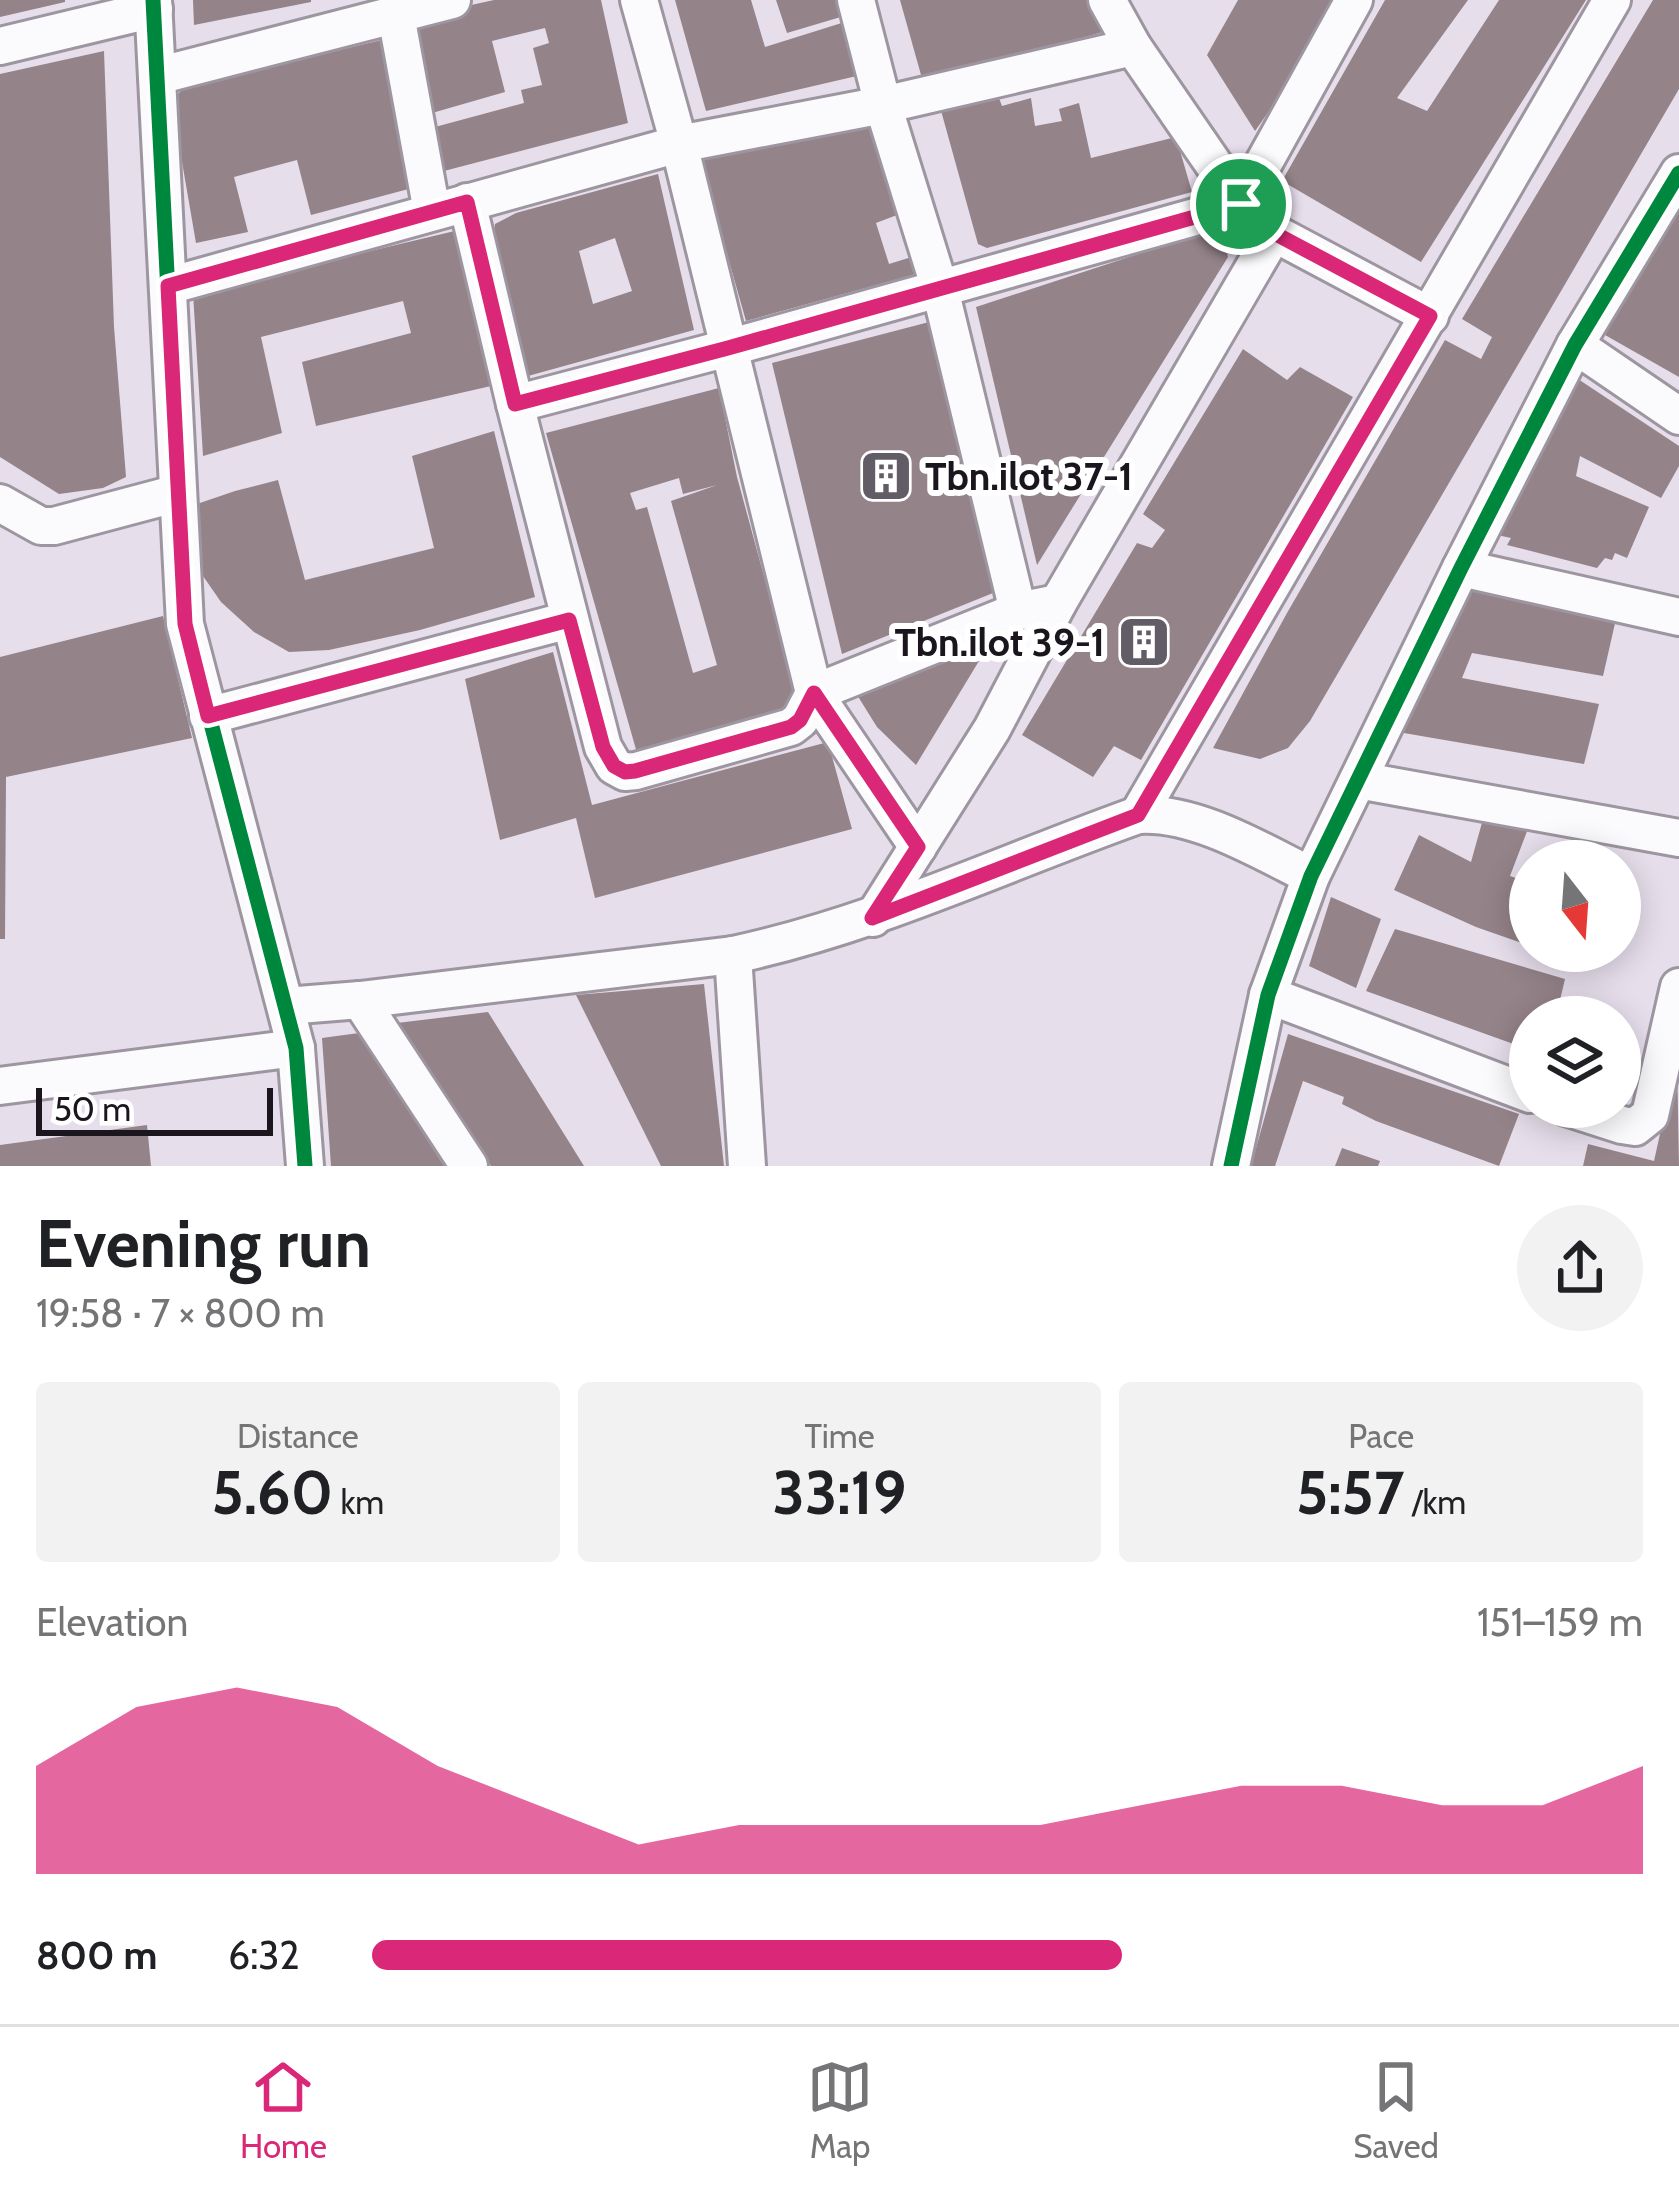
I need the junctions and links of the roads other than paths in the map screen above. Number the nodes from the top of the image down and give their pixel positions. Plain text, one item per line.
1 (452, 0) edge
2 (639, 0) edge
3 (856, 0) edge
4 (1107, 0) edge
5 (1354, 0) edge
6 (1612, 0) edge
7 (153, 4) edge
8 (396, 14) junction
9 (0, 46) edge
10 (1133, 46) junction
11 (157, 76) junction
12 (884, 105) junction
13 (679, 144) junction
14 (1678, 178) edge
15 (1241, 204) junction
16 (450, 207) junction
17 (1274, 233) junction
18 (168, 286) junction
19 (940, 289) junction
20 (1430, 316) junction
21 (1575, 345) junction
22 (728, 348) junction
23 (515, 404) junction
24 (1679, 416) edge
25 (178, 493) junction
26 (0, 503) edge
27 (1461, 568) junction
28 (1058, 603) junction
29 (1018, 611) junction
30 (1679, 617) edge
31 (569, 620) junction
32 (814, 693) junction
33 (208, 716) junction
34 (1358, 780) junction
35 (1138, 815) junction
36 (1679, 838) edge
37 (918, 847) junction
38 (1311, 876) junction
39 (872, 918) junction
40 (733, 956) junction
41 (1679, 987) edge
42 (1268, 995) junction
43 (360, 1000) junction
44 (286, 1006) junction
45 (296, 1048) junction
46 (0, 1086) edge
47 (1509, 1086) edge
48 (1641, 1121) edge
49 (305, 1166) edge
50 (469, 1166) edge
51 (747, 1166) edge
52 (1231, 1166) edge

1 - 8 street
2 - 13 street
3 - 12 street
4 - 10 street
5 - 15 street
6 - 20 street
7 - 9 street
7 - 11 street
8 - 11 street
8 - 16 street
10 - 12 street
10 - 15 street
11 - 18 street
12 - 13 street
12 - 19 street
13 - 16 street
13 - 22 street
14 - 21 street
15 - 17 street
15 - 19 street
16 - 18 street
16 - 23 street
17 - 20 street
17 - 28 street
18 - 25 street
19 - 22 street
19 - 29 street
20 - 35 street
21 - 24 street
21 - 27 street
22 - 23 street
22 - 32 street
23 - 31 street
25 - 26 street
25 - 33 street
27 - 30 street
27 - 34 street
28 - 29 street
28 - 37 street
29 - 32 street
31 - 32 street
31 - 33 street
32 - 37 street
33 - 44 street
34 - 36 street
34 - 38 street
35 - 38 street
35 - 39 street
37 - 39 street
38 - 42 street
39 - 40 street
40 - 43 street
40 - 51 street
41 - 48 street
42 - 47 street
42 - 52 street
43 - 44 street
43 - 50 street
44 - 45 street
45 - 46 street
45 - 49 street

